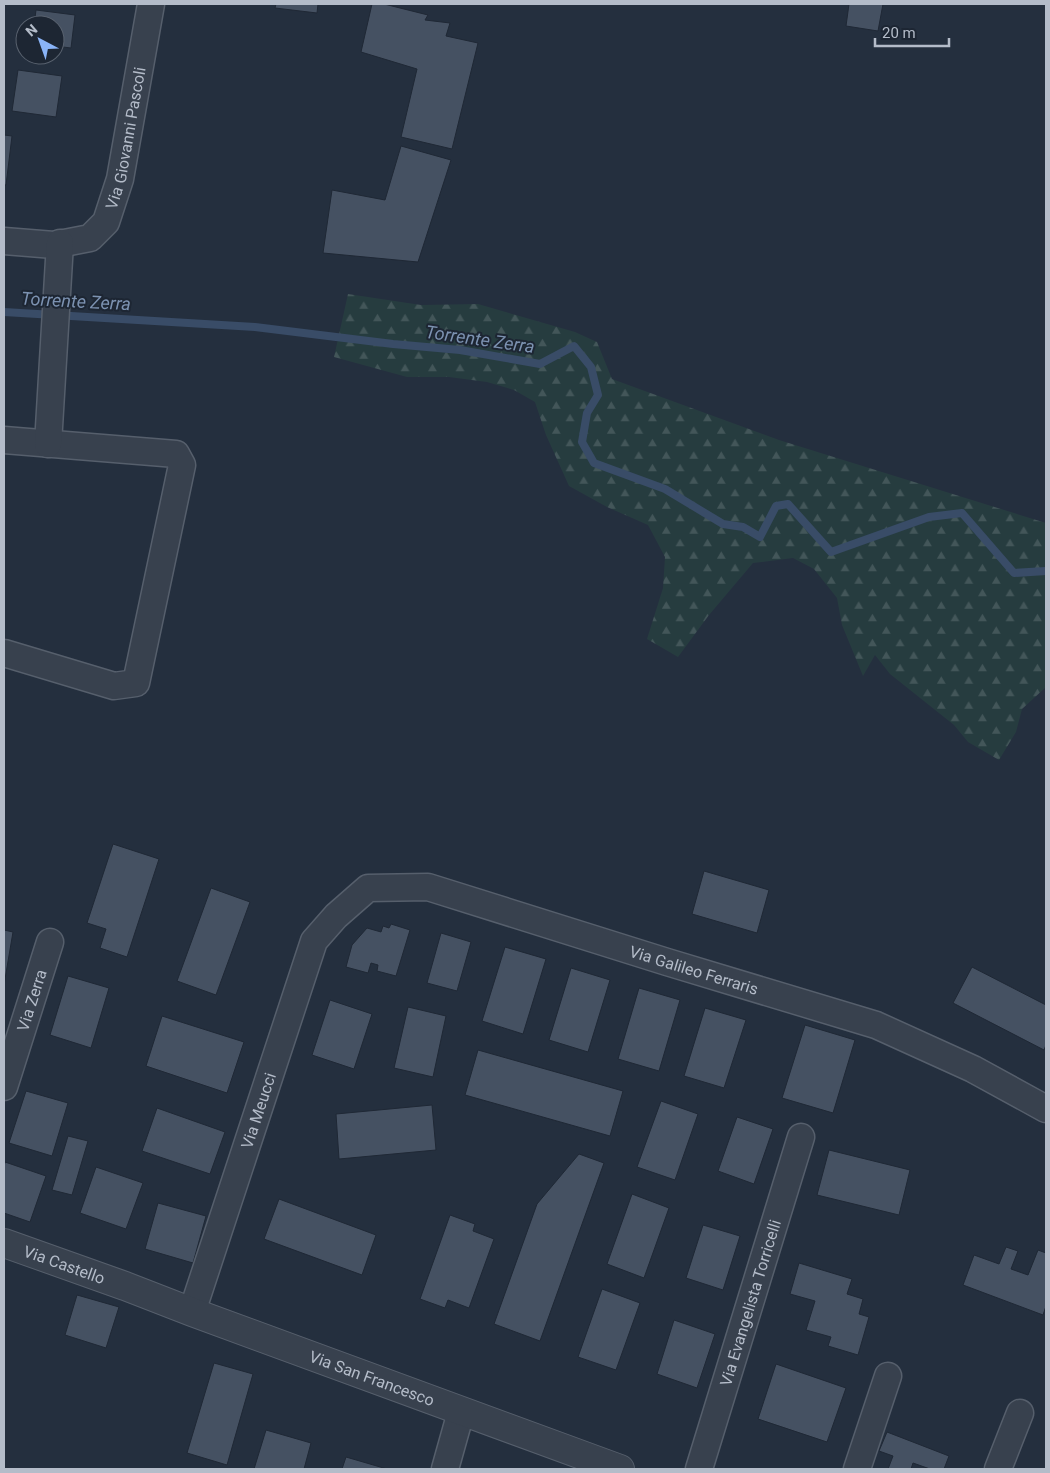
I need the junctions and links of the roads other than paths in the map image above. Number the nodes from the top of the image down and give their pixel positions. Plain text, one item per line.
1 (151, 4) edge
2 (4, 241) edge
3 (60, 243) junction
4 (4, 440) edge
5 (48, 444) junction
6 (4, 653) edge
7 (336, 916) joint
8 (50, 942) dead end
9 (4, 1087) edge
10 (1046, 1109) edge
11 (801, 1138) dead end
12 (4, 1242) edge
13 (125, 1286) joint
14 (192, 1312) junction
15 (888, 1376) dead end
16 (461, 1412) junction
17 (1020, 1413) dead end
18 (445, 1469) edge
19 (620, 1469) edge
20 (699, 1469) edge
21 (857, 1469) edge
22 (998, 1469) edge

1 - 3 street, Via Giovanni Pascoli
2 - 3 street, Via Giovanni Pascoli
3 - 5 street
4 - 5 street
5 - 6 street
7 - 10 street, Via Galileo Ferraris
7 - 14 street, Via Meucci
8 - 9 street, Via Zerra
11 - 20 street, Via Evangelista Torricelli
12 - 13 street, Via Castello
13 - 14 street, Via San Francesco
14 - 16 street, Via San Francesco
15 - 21 street
16 - 18 street
16 - 19 street, Via San Francesco
17 - 22 street

